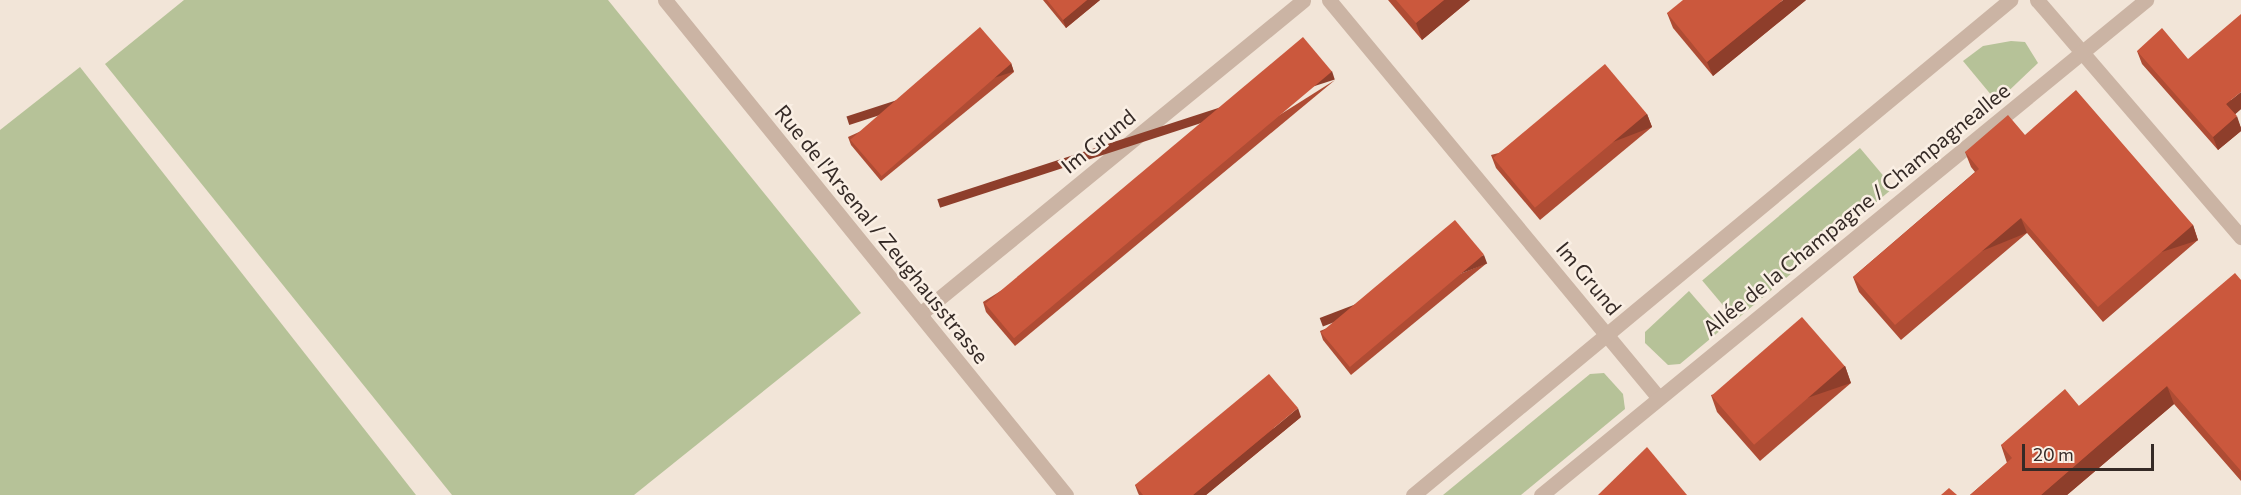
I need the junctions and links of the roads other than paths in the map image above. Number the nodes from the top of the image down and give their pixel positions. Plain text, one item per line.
1 (665, 0) edge
2 (1303, 0) edge
3 (1329, 0) edge
4 (2010, 0) edge
5 (2037, 0) edge
6 (2146, 0) edge
7 (2081, 53) junction
8 (2241, 237) edge
9 (920, 314) junction
10 (1609, 334) junction
11 (1658, 397) junction
12 (1066, 495) edge
13 (1413, 495) edge
14 (1541, 495) edge

1 - 9 street, Rue de l'Arsenal / Zeughausstrasse
2 - 9 street, Im Grund
3 - 10 street, Im Grund
4 - 10 street
5 - 7 street
6 - 7 street, Allée de la Champagne / Champagneallee
7 - 8 street
7 - 11 street, Allée de la Champagne / Champagneallee
9 - 12 street, Rue de l'Arsenal / Zeughausstrasse
10 - 11 street
10 - 13 street
11 - 14 street, Allée de la Champagne / Champagneallee

